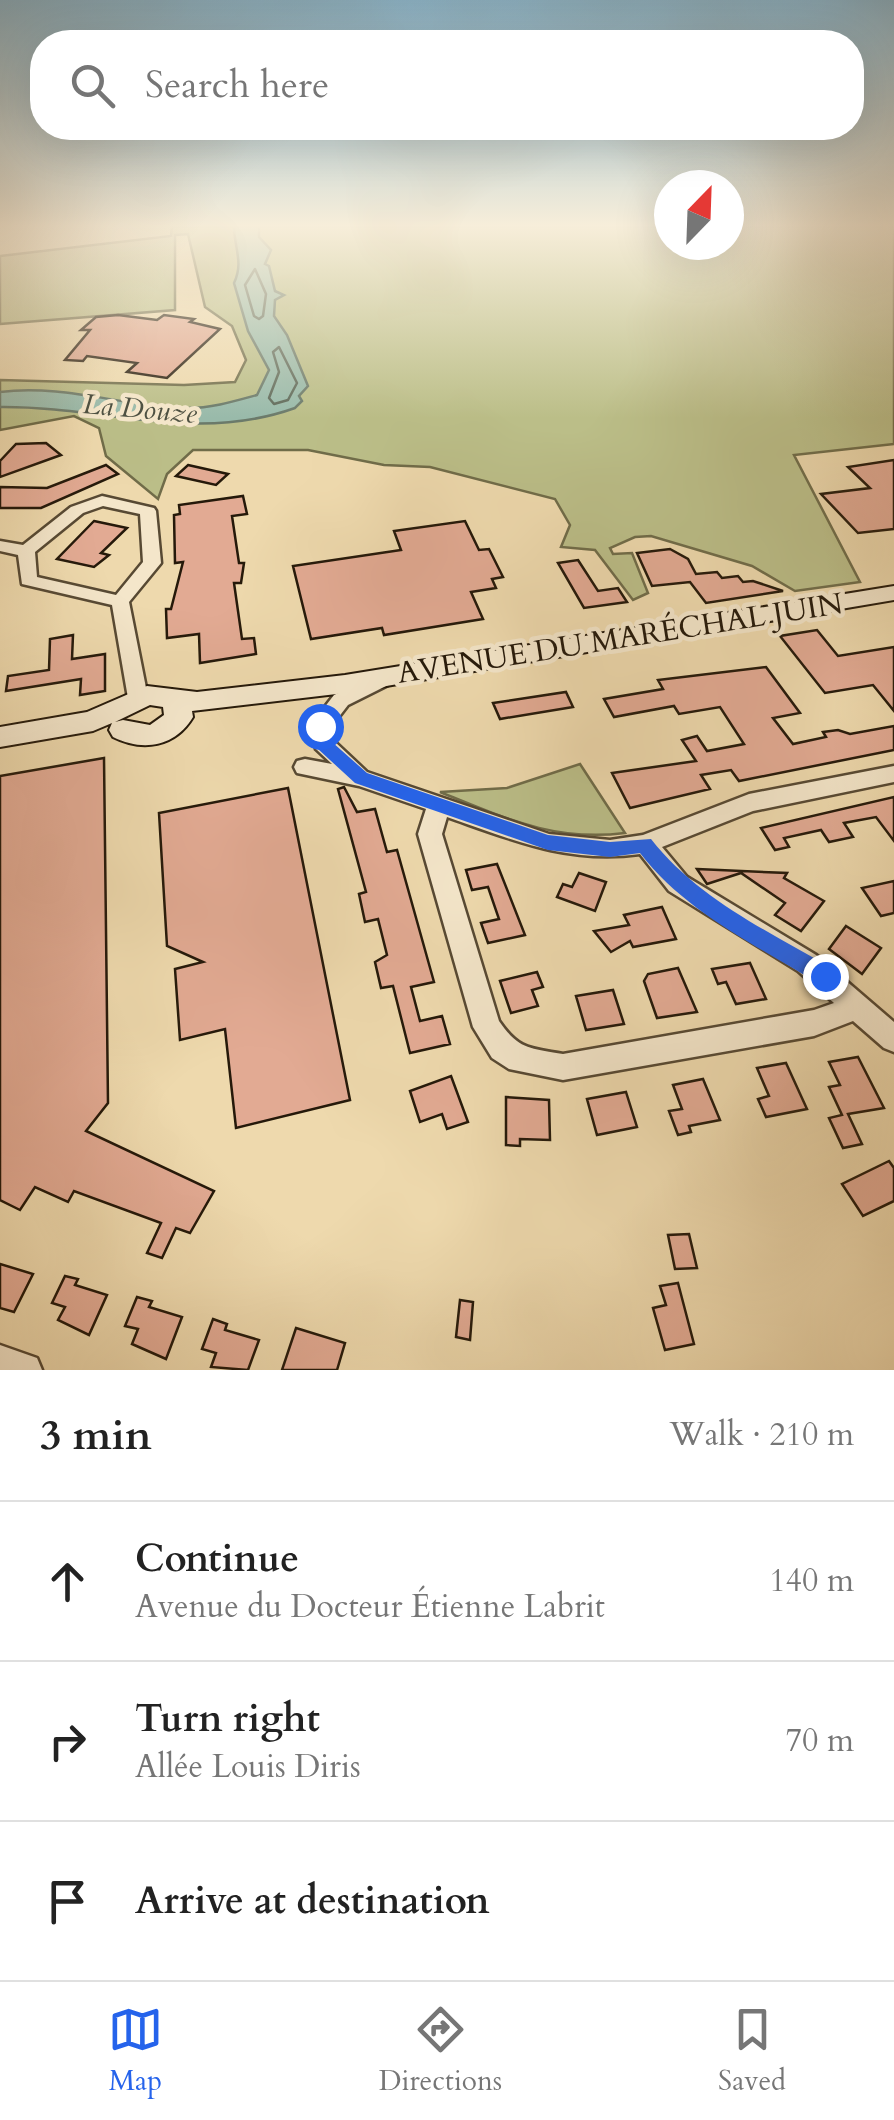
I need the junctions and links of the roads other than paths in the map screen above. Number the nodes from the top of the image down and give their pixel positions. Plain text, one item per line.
1 (0, 546) edge
2 (26, 552) junction
3 (894, 593) edge
4 (120, 601) junction
5 (389, 676) junction
6 (128, 711) junction
7 (176, 712) junction
8 (0, 737) edge
9 (0, 747) edge
10 (305, 767) dead end
11 (894, 774) edge
12 (361, 778) junction
13 (439, 805) junction
14 (645, 844) junction
15 (858, 1006) junction
16 (894, 1040) edge
17 (0, 1362) edge
18 (25, 1370) edge

1 - 2 street
2 - 4 street
2 - 4 street
3 - 5 main road, AVENUE DU MARÉCHAL JUIN
4 - 6 street
5 - 7 main road, AVENUE DU MARÉCHAL JUIN
5 - 12 street
6 - 7 main road
6 - 7 main road, AVENUE DU MARÉCHAL JUIN
6 - 8 main road
6 - 9 main road
10 - 12 street
11 - 14 street
12 - 13 street
13 - 14 street
13 - 15 street
14 - 15 street
15 - 16 street
17 - 18 street

